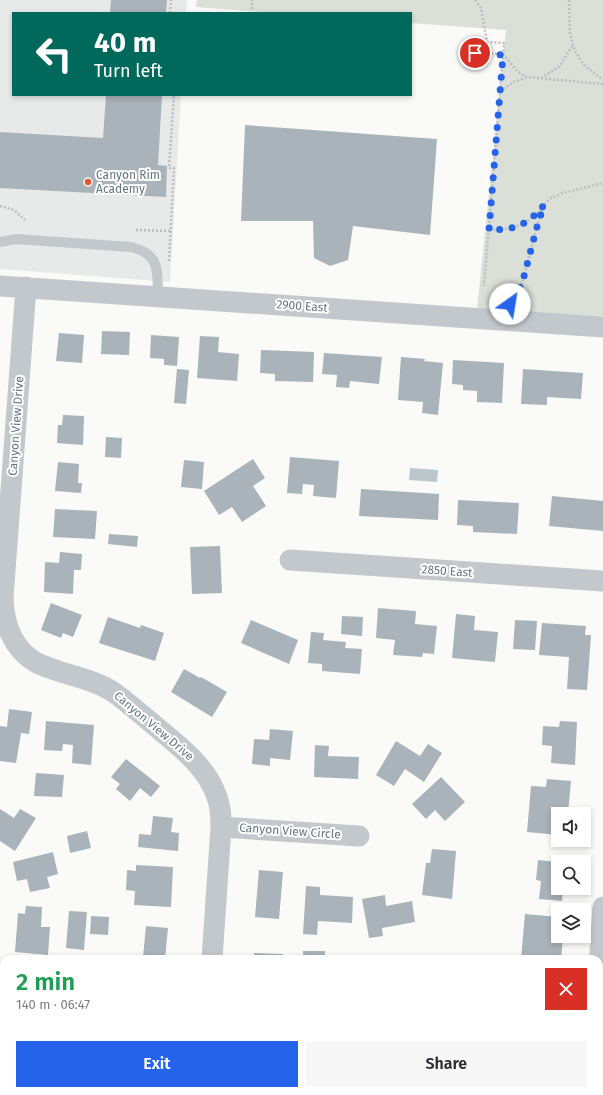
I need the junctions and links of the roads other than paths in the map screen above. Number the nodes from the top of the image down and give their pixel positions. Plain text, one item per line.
1 (0, 242) edge
2 (0, 286) edge
3 (26, 287) junction
4 (158, 296) junction
5 (603, 327) edge
6 (290, 560) dead end
7 (603, 581) edge
8 (221, 827) junction
9 (359, 836) dead end
10 (603, 908) edge
11 (212, 955) edge
12 (600, 955) edge

1 - 4 lane
2 - 3 street, 2900 East
3 - 4 street, 2900 East
3 - 8 street, Canyon View Drive
4 - 5 street, 2900 East
6 - 7 street, 2850 East
8 - 9 street, Canyon View Circle
8 - 11 street, Canyon View Drive
10 - 12 street

